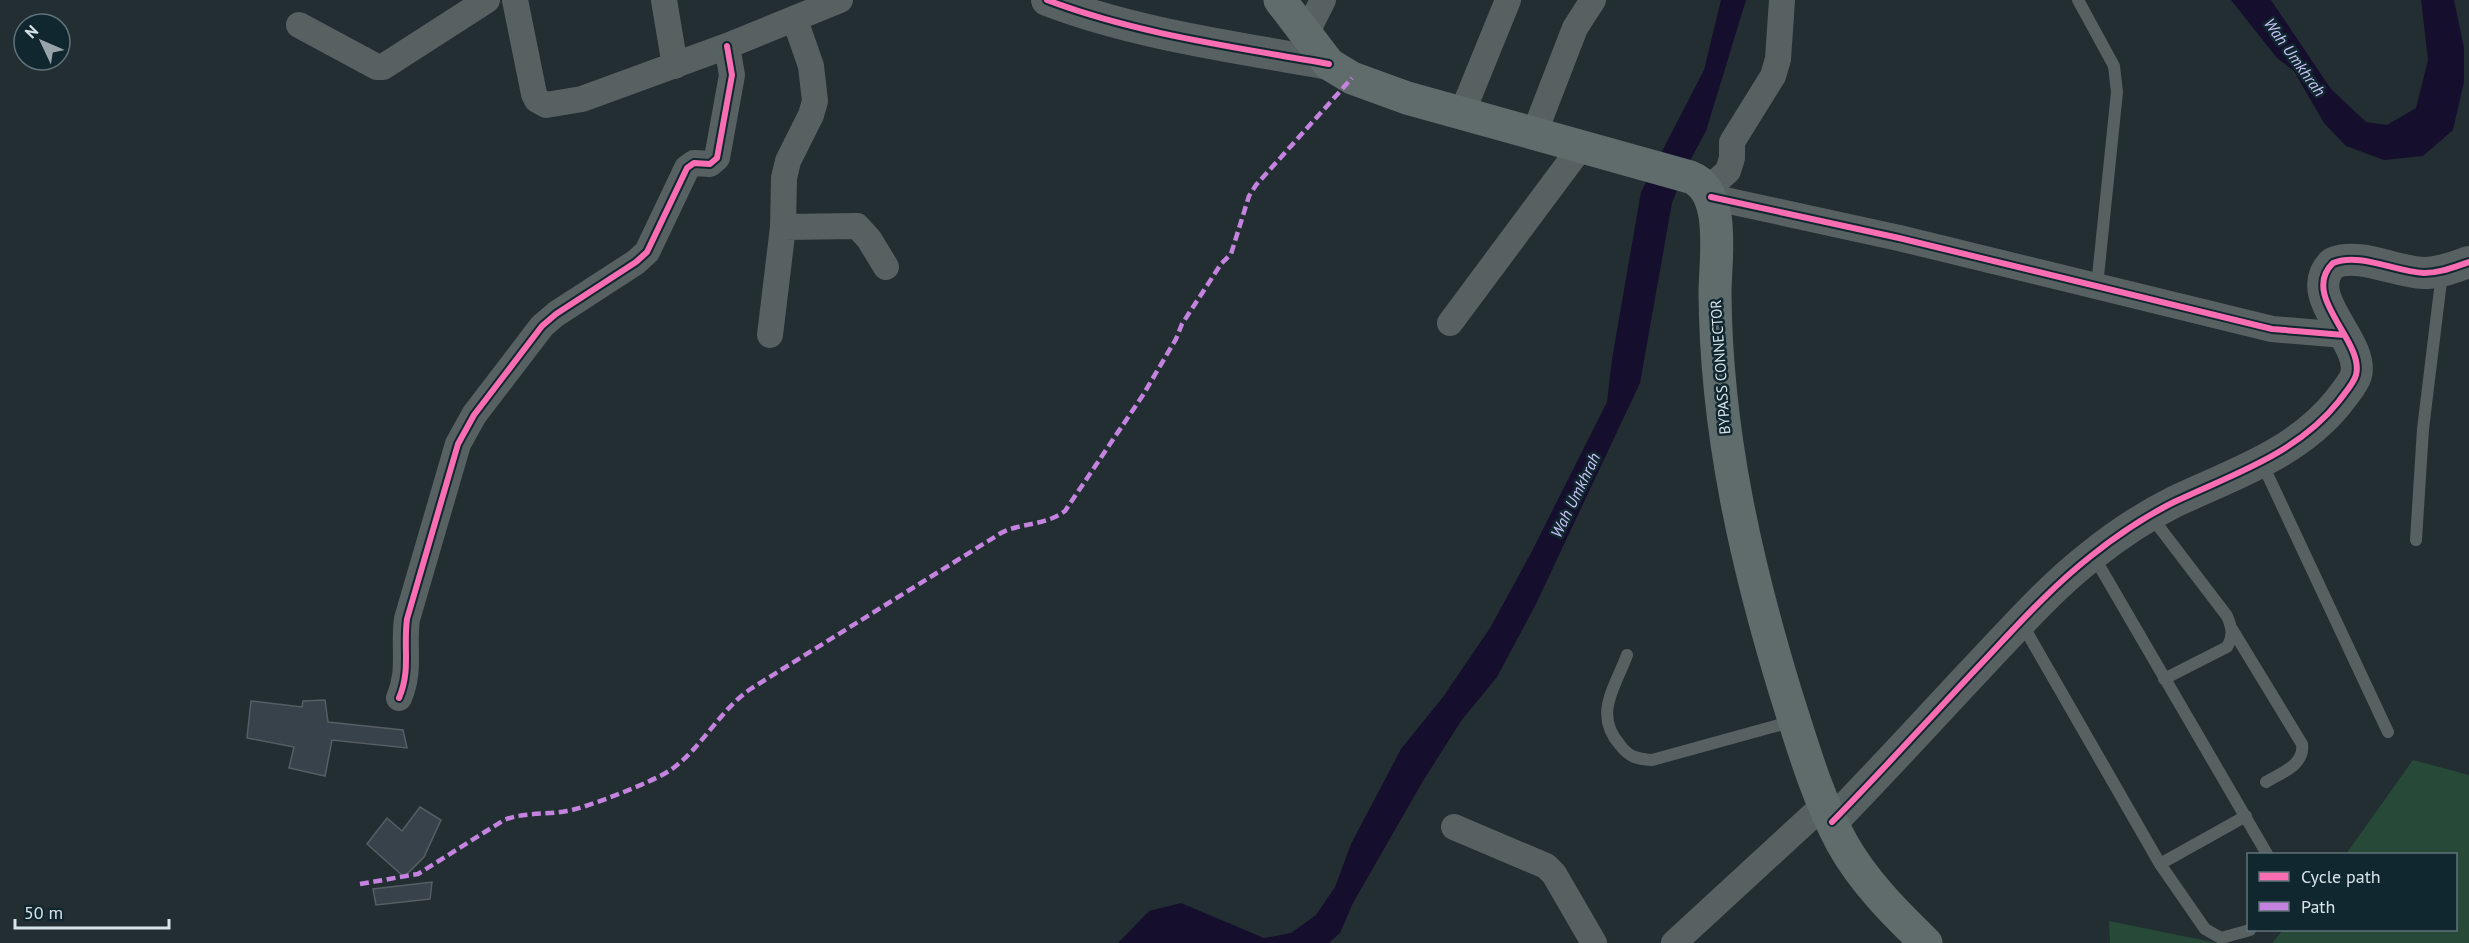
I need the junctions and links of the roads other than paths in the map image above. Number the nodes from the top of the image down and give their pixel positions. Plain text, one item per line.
1 (487, 0) edge
2 (515, 0) edge
3 (664, 0) edge
4 (840, 0) edge
5 (1047, 0) edge
6 (1280, 0) edge
7 (1323, 0) edge
8 (1508, 0) edge
9 (1593, 0) edge
10 (1782, 0) edge
11 (2078, 0) edge
12 (795, 20) junction
13 (299, 25) dead end
14 (1305, 36) junction
15 (727, 46) junction
16 (1329, 64) junction
17 (675, 66) junction
18 (1462, 113) junction
19 (1534, 134) junction
20 (1581, 147) junction
21 (1701, 186) junction
22 (783, 227) junction
23 (886, 267) dead end
24 (2456, 267) edge
25 (2097, 286) junction
26 (1450, 323) dead end
27 (770, 335) dead end
28 (2344, 335) junction
29 (2262, 463) junction
30 (2150, 515) junction
31 (2416, 540) dead end
32 (2093, 554) junction
33 (2021, 621) junction
34 (2232, 628) junction
35 (1628, 655) dead end
36 (2164, 679) junction
37 (399, 698) dead end
38 (1795, 721) junction
39 (2388, 732) dead end
40 (2266, 782) dead end
41 (1828, 813) junction
42 (2246, 816) junction
43 (1454, 827) dead end
44 (2266, 853) edge
45 (2160, 864) junction
46 (2247, 931) edge
47 (1594, 943) edge
48 (1674, 943) edge
49 (1926, 943) edge

1 - 13 street
2 - 17 street
3 - 17 street
4 - 12 street
5 - 16 street
6 - 14 main road
7 - 14 street
8 - 18 street
9 - 19 street
10 - 21 street
11 - 25 lane
12 - 15 street
12 - 22 street
14 - 16 main road
15 - 17 street
15 - 37 street
16 - 18 main road
18 - 19 main road
19 - 20 main road
20 - 21 main road
20 - 26 street
21 - 25 street
21 - 38 main road, BYPASS CONNECTOR
22 - 23 street
22 - 27 street
24 - 28 street
24 - 31 lane
25 - 28 street
28 - 29 street
29 - 30 street
29 - 39 lane
30 - 32 street
30 - 34 lane
32 - 33 street
32 - 36 lane
33 - 41 street
33 - 45 lane
34 - 36 lane
34 - 40 lane
35 - 38 lane
36 - 42 lane
38 - 41 main road, BYPASS CONNECTOR
41 - 48 street
41 - 49 main road, BYPASS CONNECTOR
42 - 44 lane
42 - 45 lane
43 - 47 street
45 - 46 lane

